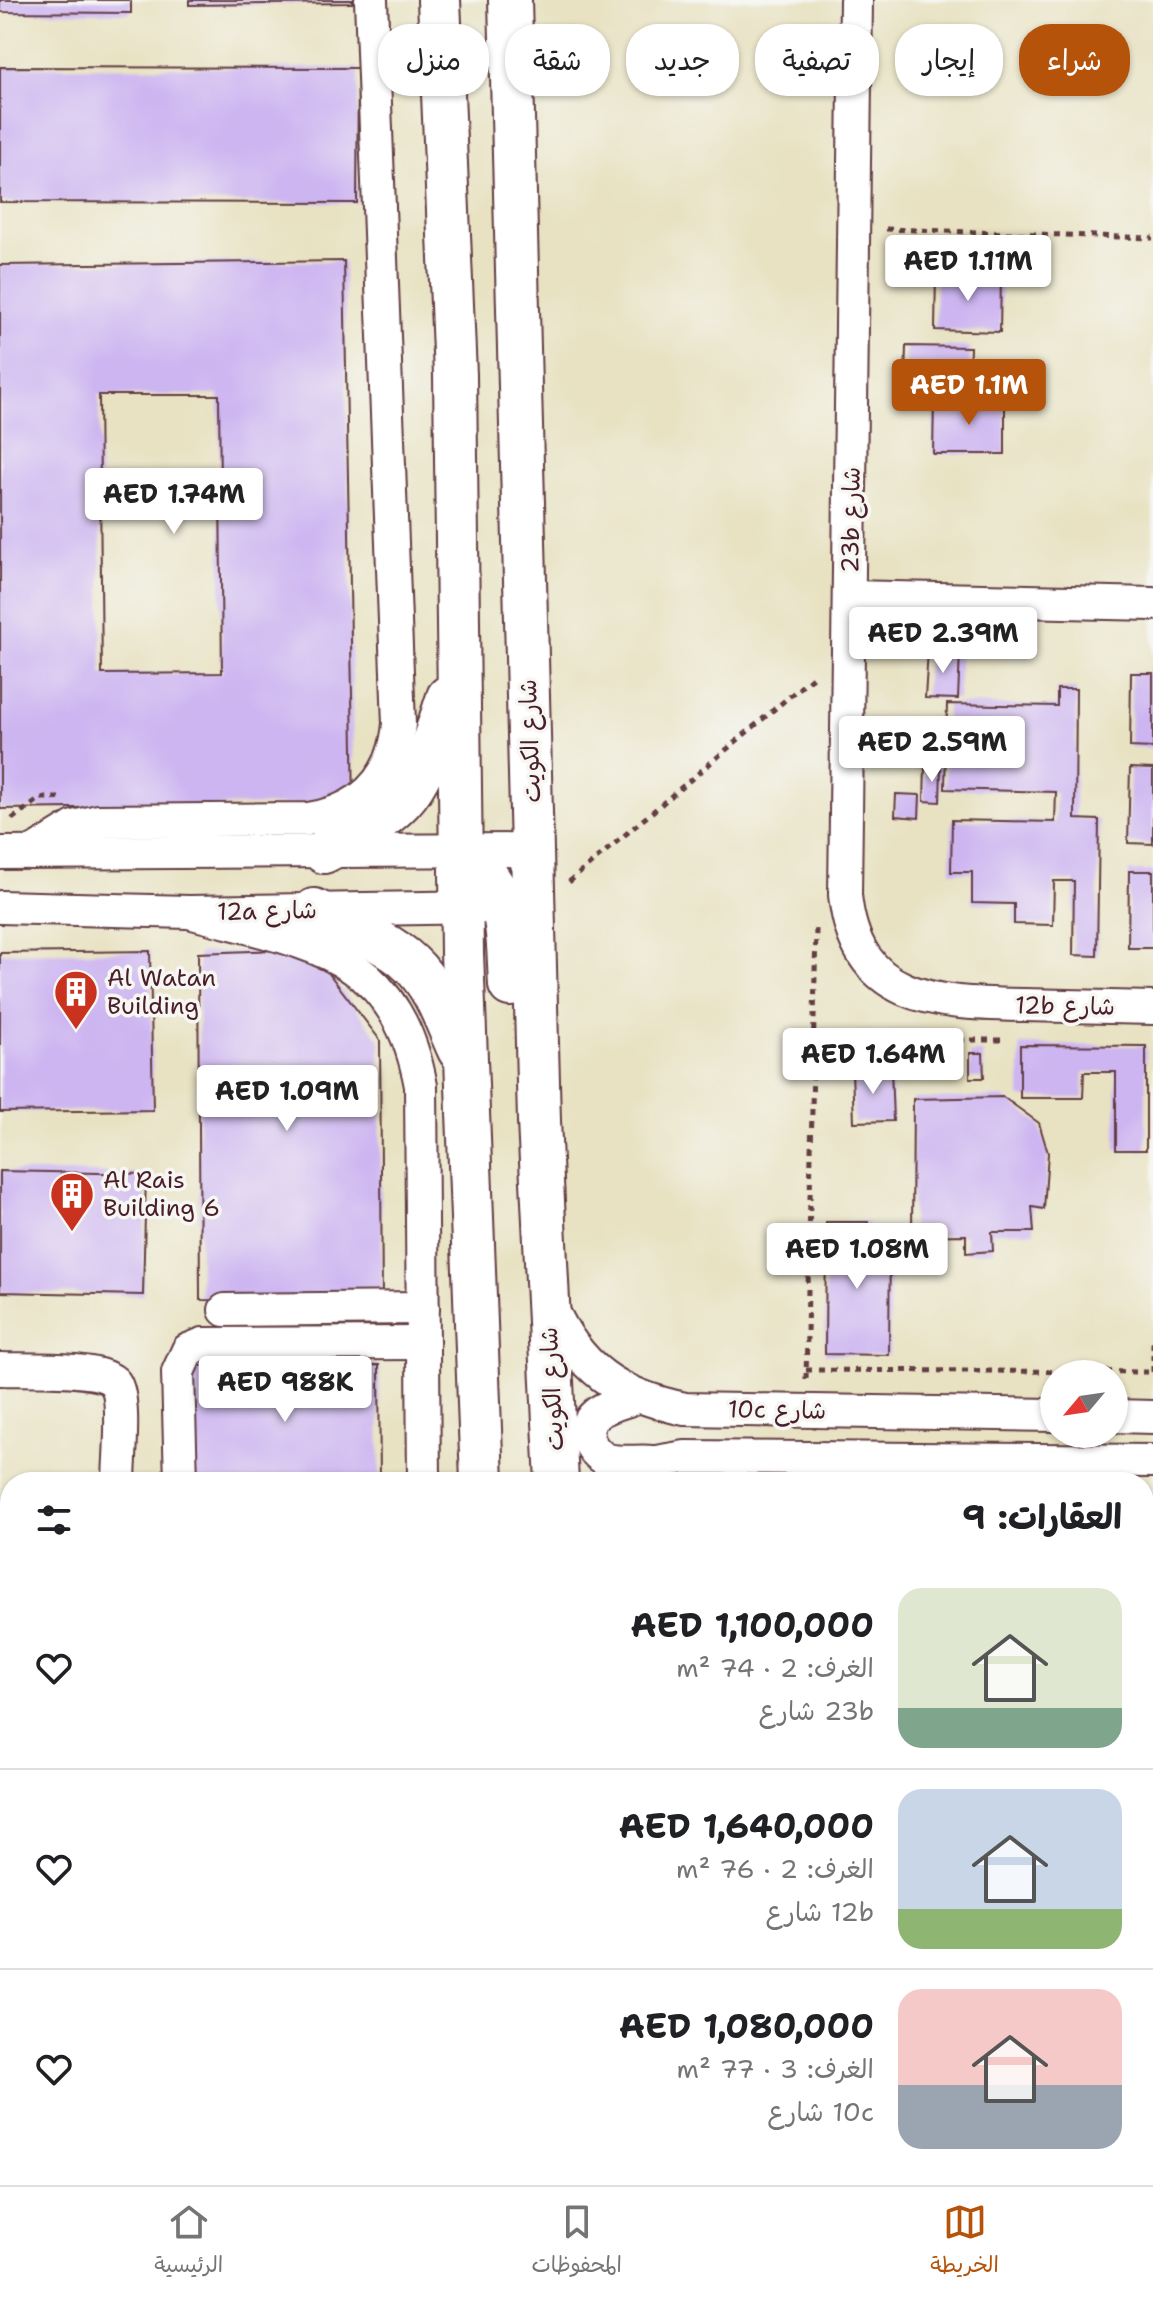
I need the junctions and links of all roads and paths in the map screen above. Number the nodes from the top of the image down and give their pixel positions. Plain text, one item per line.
1 (371, 0) edge
2 (439, 0) edge
3 (510, 0) edge
4 (856, 0) edge
5 (854, 228) junction
6 (1153, 238) edge
7 (850, 597) junction
8 (1153, 604) edge
9 (459, 662) junction
10 (818, 672) dead end
11 (533, 850) junction
12 (324, 852) junction
13 (0, 853) edge
14 (32, 853) junction
15 (459, 853) junction
16 (845, 895) joint
17 (532, 901) junction
18 (0, 907) edge
19 (461, 908) junction
20 (314, 910) junction
21 (189, 912) junction
22 (1153, 1008) edge
23 (815, 1040) dead end
24 (1015, 1041) dead end
25 (467, 1068) junction
26 (547, 1300) junction
27 (423, 1308) junction
28 (225, 1310) dead end
29 (1153, 1340) edge
30 (423, 1343) junction
31 (0, 1369) edge
32 (806, 1370) dead end
33 (1153, 1372) edge
34 (637, 1397) junction
35 (1040, 1415) edge
36 (1128, 1416) edge
37 (1153, 1417) edge
38 (1029, 1459) junction
39 (1153, 1461) edge
40 (656, 1462) junction
41 (942, 1470) edge
42 (119, 1472) edge
43 (181, 1472) edge
44 (424, 1472) edge
45 (476, 1472) edge
46 (556, 1472) edge
47 (638, 1472) edge
48 (1016, 1472) edge

1 - 14 street
2 - 9 main road
3 - 11 main road, شارع الكويت
4 - 5 street, 23b شارع
5 - 6 path
5 - 7 street, 23b شارع
7 - 8 street
7 - 16 street, 23b شارع
9 - 12 main road
9 - 15 main road
10 - 17 path
11 - 15 street
11 - 17 main road, شارع الكويت
12 - 14 street
12 - 15 street
13 - 14 street
15 - 17 main road
15 - 19 main road
16 - 22 street, 12b شارع
17 - 19 street, 12a شارع
17 - 26 main road, شارع الكويت
18 - 21 street, 12a شارع
19 - 20 street, 12a شارع
19 - 25 main road
20 - 21 street, 12a شارع
20 - 25 main road
21 - 27 street
23 - 24 path
25 - 45 main road
26 - 34 street, 10c شارع
26 - 46 main road, شارع الكويت
27 - 28 street
27 - 30 street
29 - 33 path
30 - 43 street
30 - 44 street
31 - 42 street
32 - 33 path
34 - 35 street, 10c شارع
34 - 40 street
36 - 37 street
38 - 39 street, 10c شارع
38 - 41 street, 10c شارع
38 - 48 street
40 - 41 street, 10c شارع
40 - 47 street, 10c شارع

